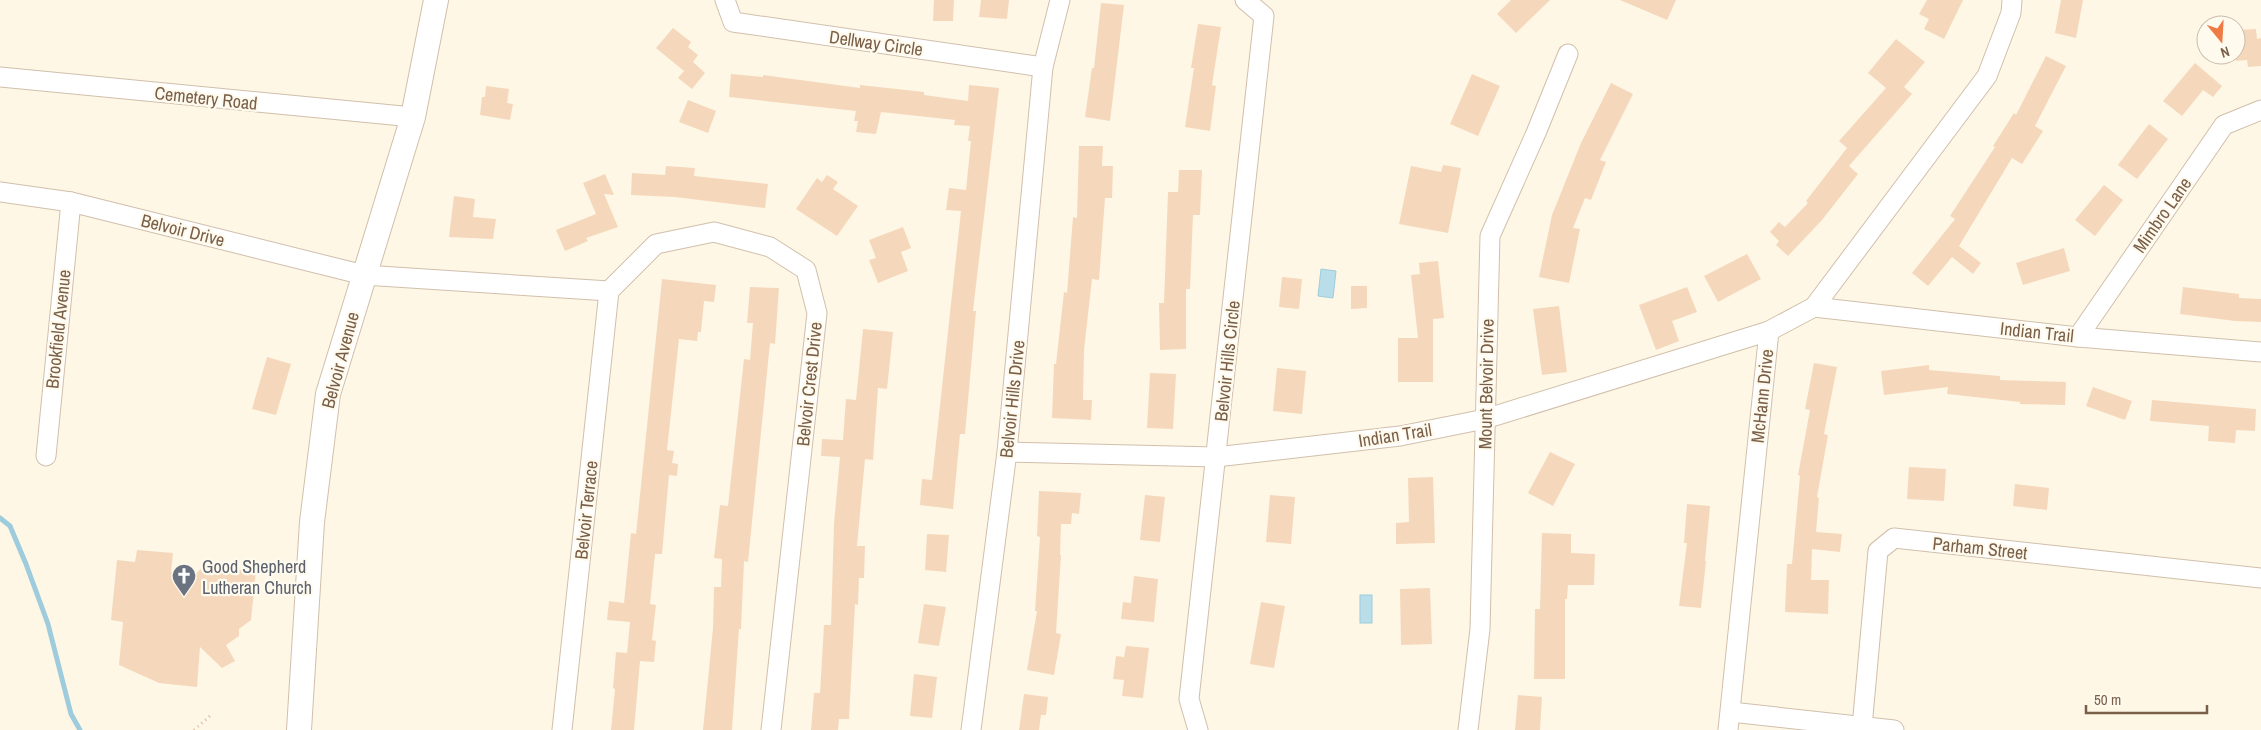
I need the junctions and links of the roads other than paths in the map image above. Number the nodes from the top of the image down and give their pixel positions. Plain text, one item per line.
1 (436, 0) edge
2 (724, 0) edge
3 (1060, 0) edge
4 (1245, 0) edge
5 (2012, 0) edge
6 (1568, 54) dead end
7 (1043, 67) junction
8 (0, 77) edge
9 (2261, 110) edge
10 (413, 118) junction
11 (0, 192) edge
12 (71, 202) junction
13 (364, 275) junction
14 (609, 291) junction
15 (1814, 307) junction
16 (1769, 331) junction
17 (2078, 337) junction
18 (2261, 352) edge
19 (1485, 419) junction
20 (1007, 452) junction
21 (46, 456) dead end
22 (1216, 457) junction
23 (2261, 578) edge
24 (1730, 721) edge
25 (1862, 727) junction
26 (298, 730) edge
27 (562, 730) edge
28 (771, 730) edge
29 (971, 730) edge
30 (1198, 730) edge
31 (1468, 730) edge
32 (1894, 730) edge

1 - 10 street, Belvoir Avenue
2 - 7 street, Dellway Circle
3 - 7 street
4 - 22 street, Belvoir Hills Circle
5 - 15 street, McHann Drive
6 - 19 street, Mount Belvoir Drive
7 - 20 street, Belvoir Hills Drive
8 - 10 street, Cemetery Road
9 - 17 street, Mimbro Lane
10 - 13 street, Belvoir Avenue
11 - 12 street, Belvoir Drive
12 - 13 street, Belvoir Drive
12 - 21 street, Brookfield Avenue
13 - 14 street
13 - 26 street, Belvoir Avenue
14 - 27 street, Belvoir Terrace
14 - 28 street, Belvoir Crest Drive
15 - 16 street, McHann Drive
15 - 17 street, Indian Trail
16 - 19 street, Indian Trail
16 - 24 street, McHann Drive
17 - 18 street, Indian Trail
19 - 22 street, Indian Trail
19 - 31 street, Mount Belvoir Drive
20 - 22 street, Indian Trail
20 - 29 street, Belvoir Hills Drive
22 - 30 street, Belvoir Hills Circle
23 - 25 street, Parham Street
24 - 25 street
25 - 32 street

